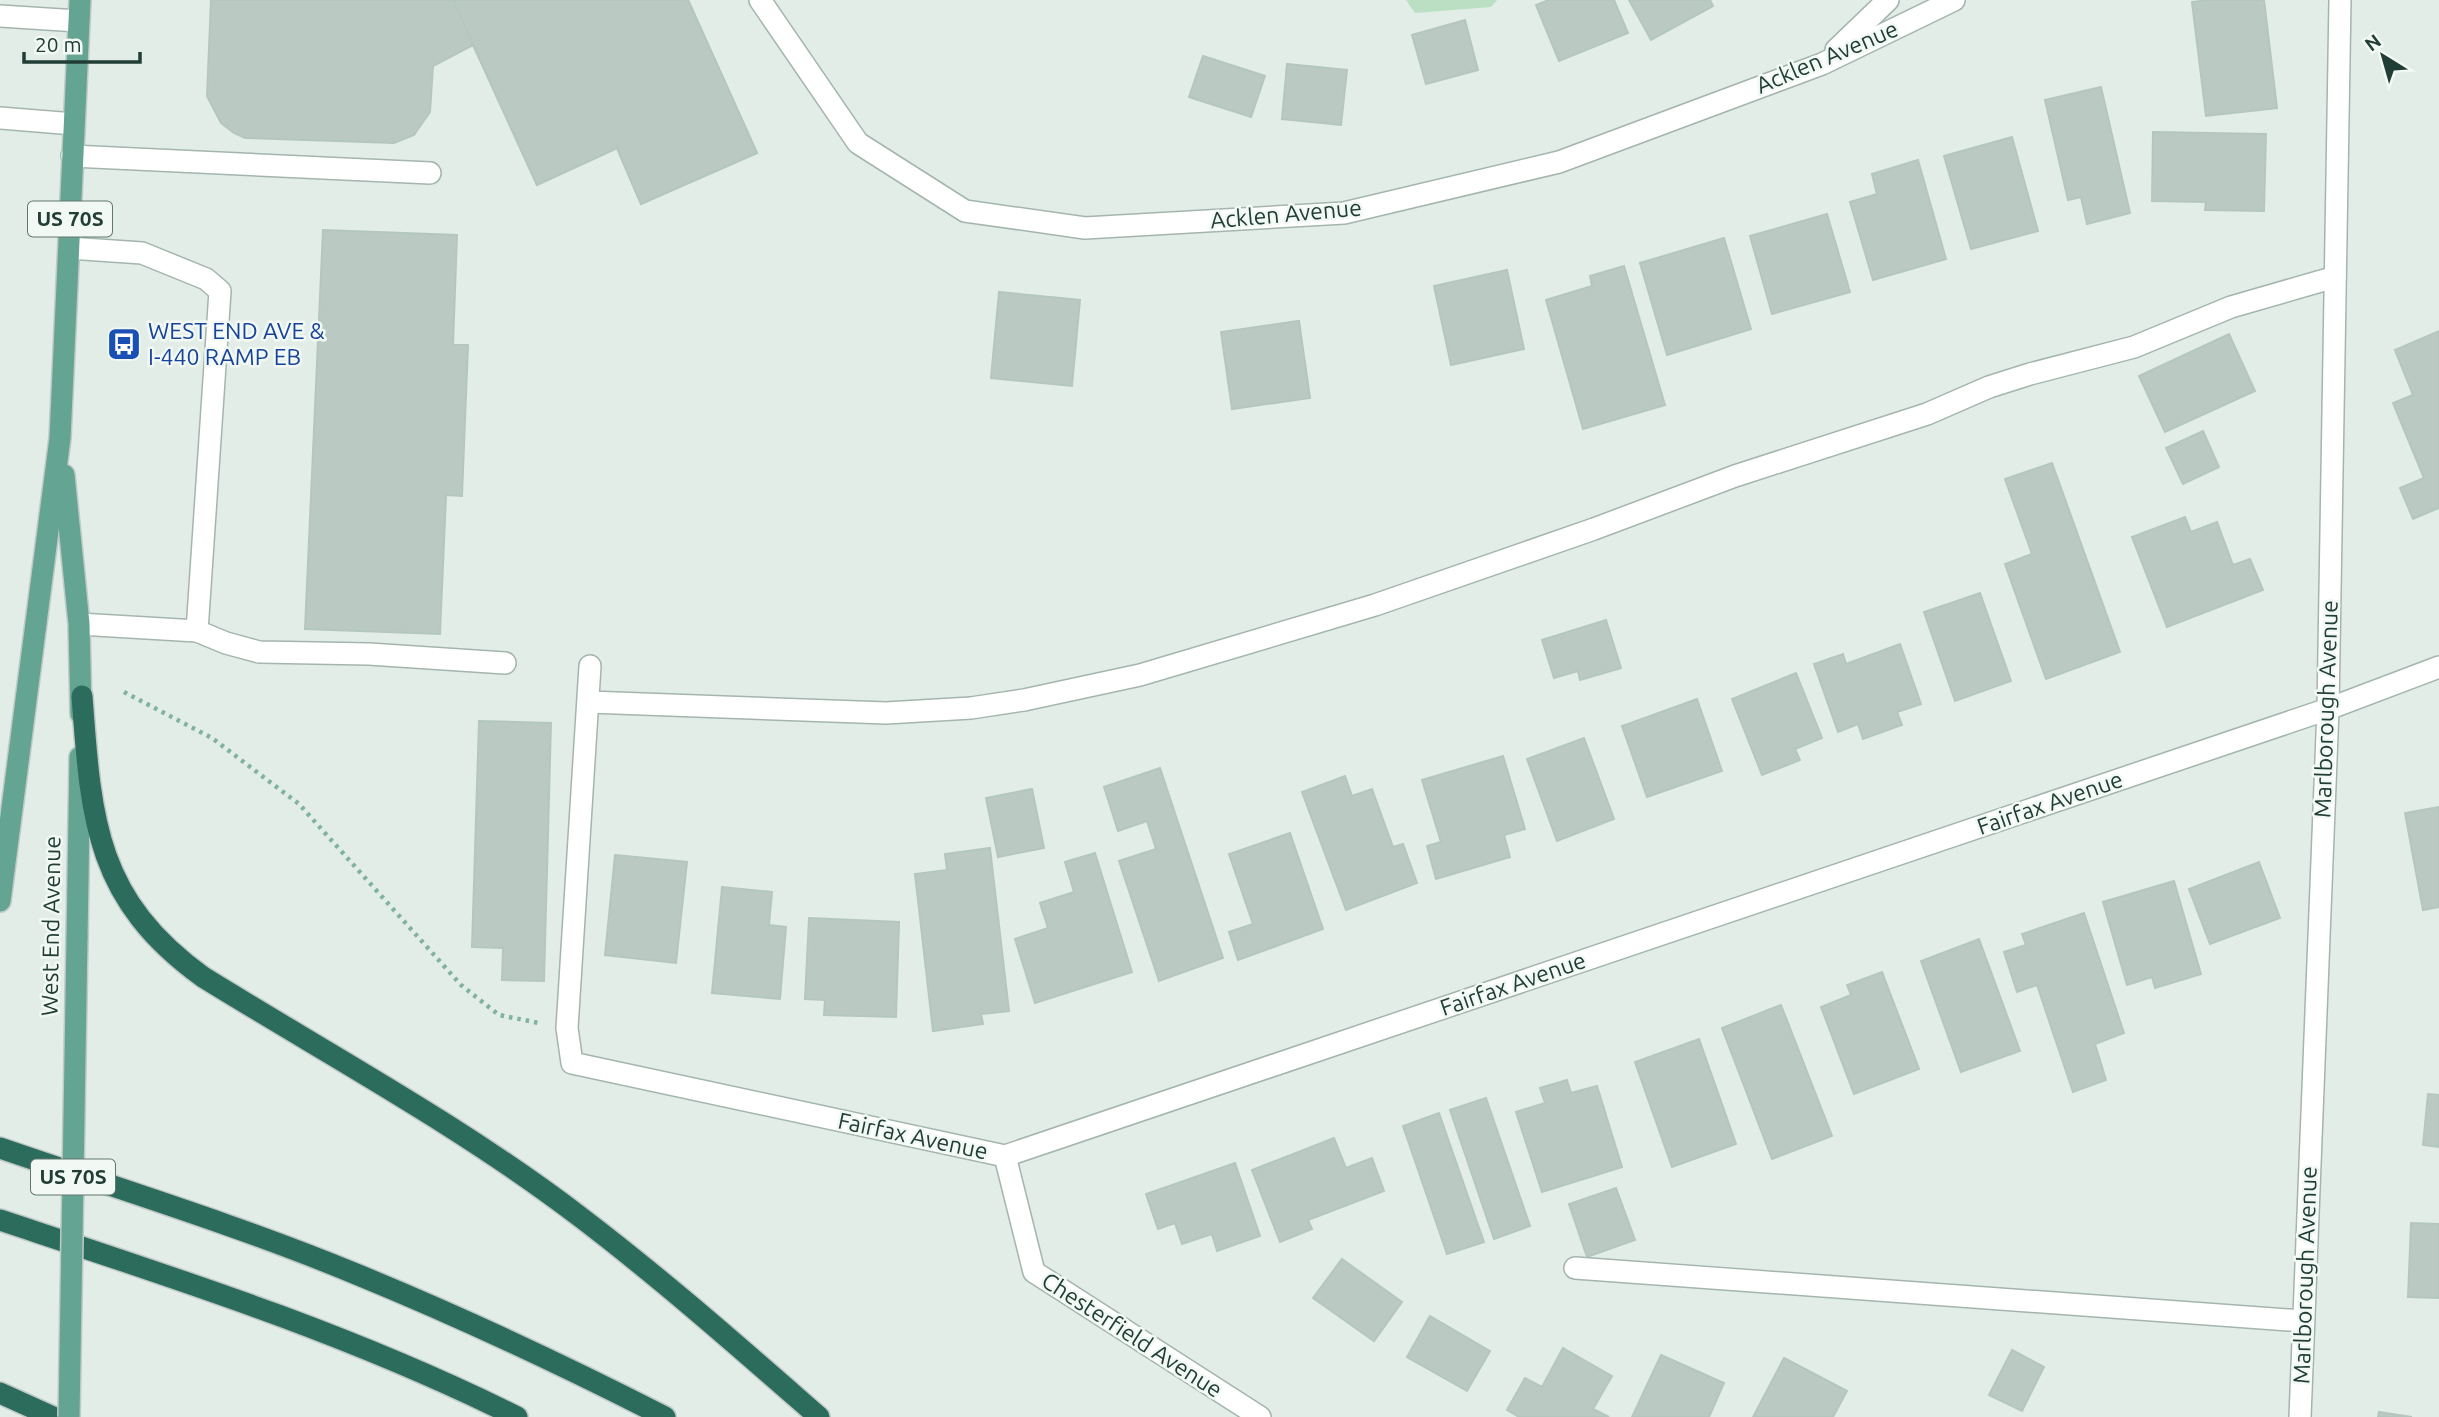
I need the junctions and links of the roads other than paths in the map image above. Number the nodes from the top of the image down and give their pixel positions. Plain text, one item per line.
1 (761, 0) edge
2 (1888, 0) edge
3 (1954, 0) edge
4 (2340, 0) edge
5 (79, 11) edge
6 (0, 16) edge
7 (1822, 64) junction
8 (0, 118) edge
9 (74, 124) junction
10 (72, 156) junction
11 (430, 173) dead end
12 (69, 248) junction
13 (2335, 277) junction
14 (60, 438) junction
15 (79, 624) junction
16 (197, 631) junction
17 (505, 663) dead end
18 (590, 666) dead end
19 (2439, 667) edge
20 (82, 696) junction
21 (589, 702) junction
22 (2328, 709) junction
23 (0, 901) edge
24 (0, 1148) edge
25 (1004, 1156) junction
26 (0, 1220) edge
27 (1575, 1268) dead end
28 (2303, 1321) junction
29 (0, 1393) edge
30 (53, 1417) edge
31 (69, 1417) edge
32 (517, 1417) edge
33 (665, 1417) edge
34 (819, 1417) edge
35 (1260, 1417) edge
36 (2300, 1417) edge

1 - 7 street, Acklen Avenue
2 - 7 street
3 - 7 street, Acklen Avenue
4 - 13 street, Marlborough Avenue
5 - 6 street
5 - 9 main road, West End Avenue / US 70S
8 - 9 street
9 - 10 main road, West End Avenue / US 70S
10 - 11 street
10 - 12 main road, West End Avenue / US 70S
12 - 14 main road, West End Avenue / US 70S
12 - 16 street
13 - 21 street
13 - 22 street, Marlborough Avenue
14 - 15 main road, West End Avenue / US 70S
14 - 23 main road, West End Avenue / US 70S
15 - 16 street
15 - 20 main road, West End Avenue / US 70S
16 - 17 street
18 - 21 street
19 - 22 street, Fairfax Avenue
20 - 31 main road, West End Avenue / US 70S, bridge
20 - 34 highway
21 - 25 street, Fairfax Avenue
22 - 25 street, Fairfax Avenue
22 - 28 street, Marlborough Avenue
24 - 33 highway
25 - 35 street, Chesterfield Avenue
26 - 32 highway
27 - 28 street
28 - 36 street, Marlborough Avenue
29 - 30 highway

